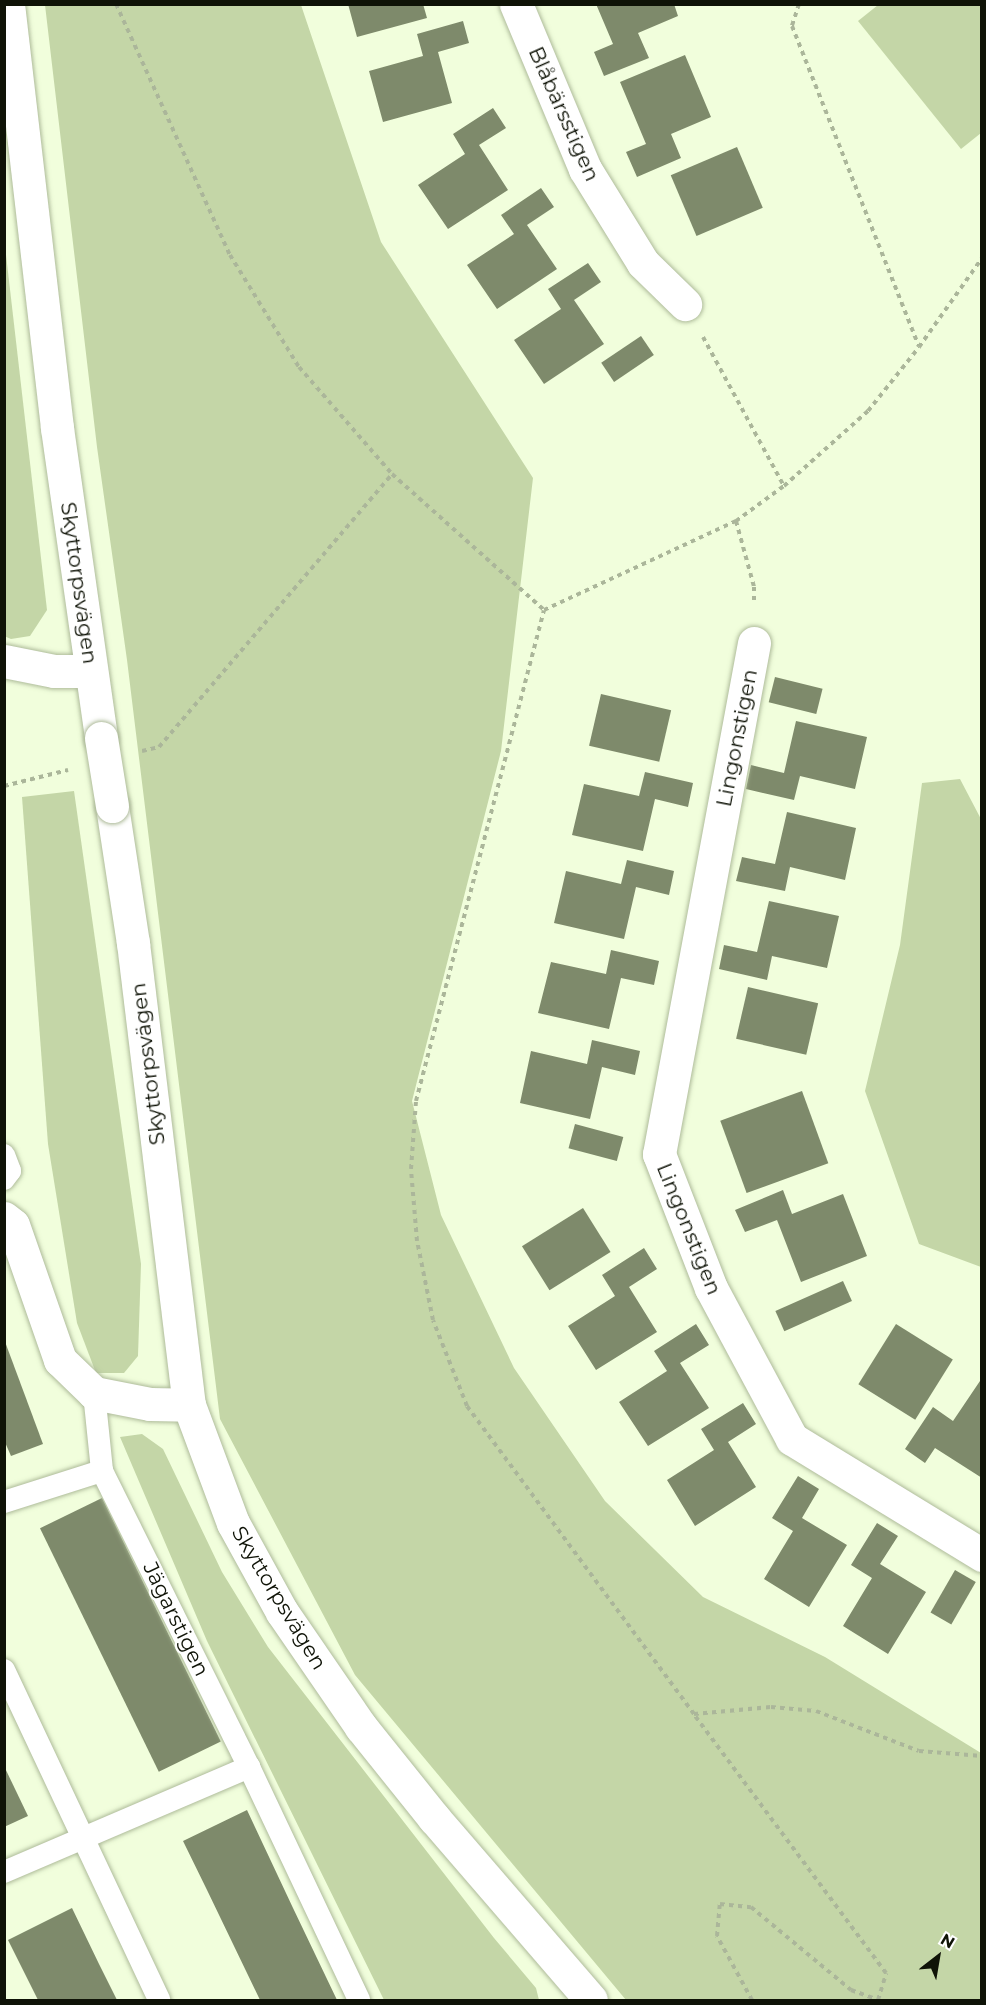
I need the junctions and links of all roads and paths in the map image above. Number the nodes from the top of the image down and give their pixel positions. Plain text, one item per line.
1 (8, 4) edge
2 (116, 4) edge
3 (516, 4) edge
4 (799, 4) edge
5 (981, 258) edge
6 (685, 304) joint
7 (919, 347) junction
8 (392, 474) junction
9 (784, 486) junction
10 (736, 521) junction
11 (544, 610) junction
12 (754, 643) joint
13 (4, 661) edge
14 (91, 671) junction
15 (137, 753) dead end
16 (71, 769) dead end
17 (4, 786) edge
18 (4, 1155) edge
19 (4, 1179) edge
20 (4, 1218) edge
21 (94, 1393) junction
22 (189, 1405) junction
23 (102, 1471) junction
24 (4, 1502) edge
25 (981, 1555) edge
26 (4, 1670) edge
27 (694, 1714) junction
28 (981, 1756) edge
29 (249, 1767) junction
30 (80, 1837) junction
31 (4, 1872) edge
32 (159, 2001) edge
33 (359, 2001) edge
34 (591, 2001) edge
35 (752, 2001) edge

1 - 14 street, Skyttorpsvägen
2 - 8 path
3 - 6 street, Blåbärsstigen
4 - 7 path
5 - 7 path
6 - 9 path
7 - 9 path
8 - 11 path
8 - 15 path
9 - 10 path
10 - 11 path
10 - 12 path
11 - 27 path
12 - 25 street, Lingonstigen
13 - 14 street
14 - 22 street, Skyttorpsvägen, bridge
16 - 17 path
18 - 19 lane
20 - 21 street
21 - 22 street
21 - 23 lane, Jägarstigen
22 - 34 street, Skyttorpsvägen
23 - 24 lane
23 - 29 lane, Jägarstigen
26 - 30 lane
27 - 28 path
27 - 35 path
29 - 30 lane
29 - 33 lane, Jägarstigen
30 - 31 lane
30 - 32 lane

